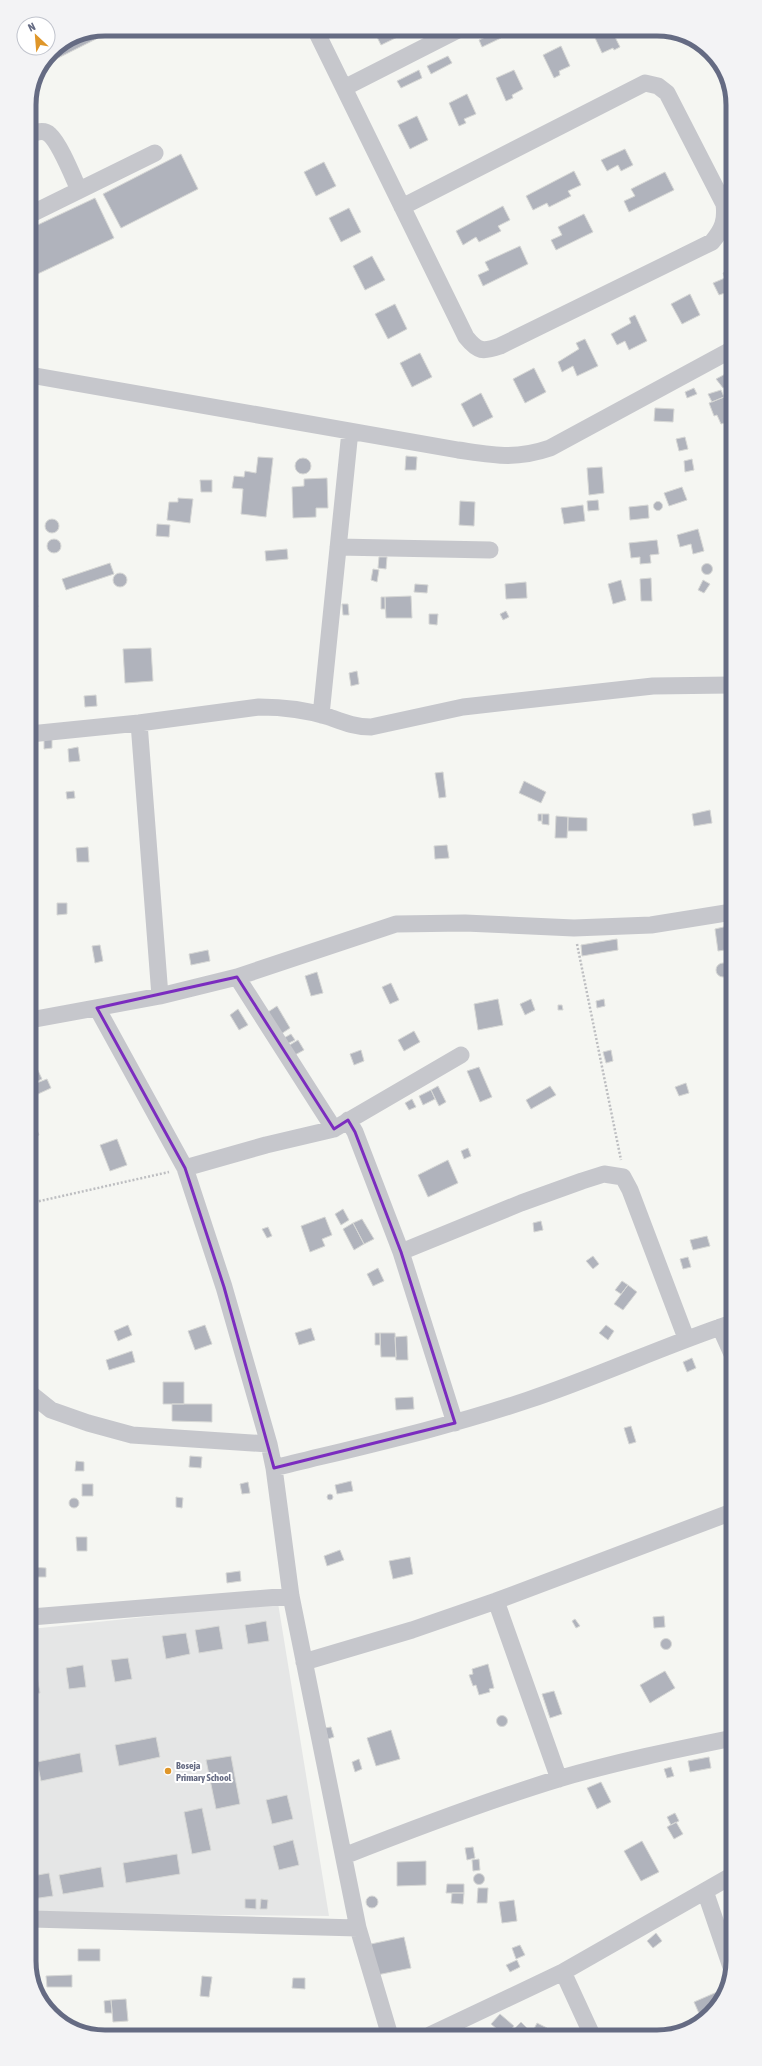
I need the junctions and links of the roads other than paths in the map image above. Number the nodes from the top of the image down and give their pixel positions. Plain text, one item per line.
1 (318, 36) edge
2 (446, 36) edge
3 (344, 88) junction
4 (36, 133) edge
5 (155, 153) dead end
6 (79, 190) junction
7 (402, 207) junction
8 (36, 212) edge
9 (726, 353) edge
10 (36, 376) edge
11 (350, 431) junction
12 (338, 547) junction
13 (490, 550) dead end
14 (726, 685) edge
15 (321, 715) junction
16 (139, 723) junction
17 (36, 733) edge
18 (726, 913) edge
19 (237, 977) junction
20 (160, 996) junction
21 (97, 1008) junction
22 (36, 1019) edge
23 (461, 1055) dead end
24 (348, 1120) junction
25 (334, 1129) junction
26 (185, 1168) junction
27 (401, 1252) junction
28 (726, 1324) edge
29 (686, 1338) junction
30 (36, 1398) edge
31 (454, 1423) junction
32 (269, 1444) junction
33 (274, 1468) junction
34 (726, 1514) edge
35 (291, 1596) junction
36 (496, 1601) junction
37 (36, 1617) edge
38 (304, 1662) junction
39 (726, 1739) edge
40 (559, 1779) junction
41 (344, 1856) junction
42 (726, 1879) edge
43 (705, 1891) junction
44 (36, 1919) edge
45 (358, 1928) junction
46 (726, 1952) edge
47 (563, 1972) junction
48 (388, 2030) edge
49 (441, 2030) edge
50 (590, 2030) edge

1 - 3 street
2 - 3 street
3 - 7 street
4 - 6 street
5 - 6 street
6 - 8 street
7 - 7 street
9 - 11 street
10 - 11 street
11 - 12 street
12 - 13 street
12 - 15 street
14 - 15 street
15 - 16 street
16 - 17 street
16 - 20 street
18 - 19 street
19 - 20 street
19 - 25 street
20 - 21 street
21 - 22 street
21 - 26 street
23 - 24 street
24 - 25 street
24 - 27 street
25 - 26 street
26 - 32 street
27 - 29 street
27 - 31 street
28 - 29 street
29 - 31 street
30 - 32 street
31 - 33 street
32 - 33 street
33 - 35 street
34 - 36 street
35 - 37 street
35 - 38 street
36 - 38 street
36 - 40 street
38 - 41 street
39 - 40 street
40 - 41 street
41 - 45 street
42 - 43 street
43 - 46 street
43 - 47 street
44 - 45 street
45 - 48 street
47 - 49 street
47 - 50 street

